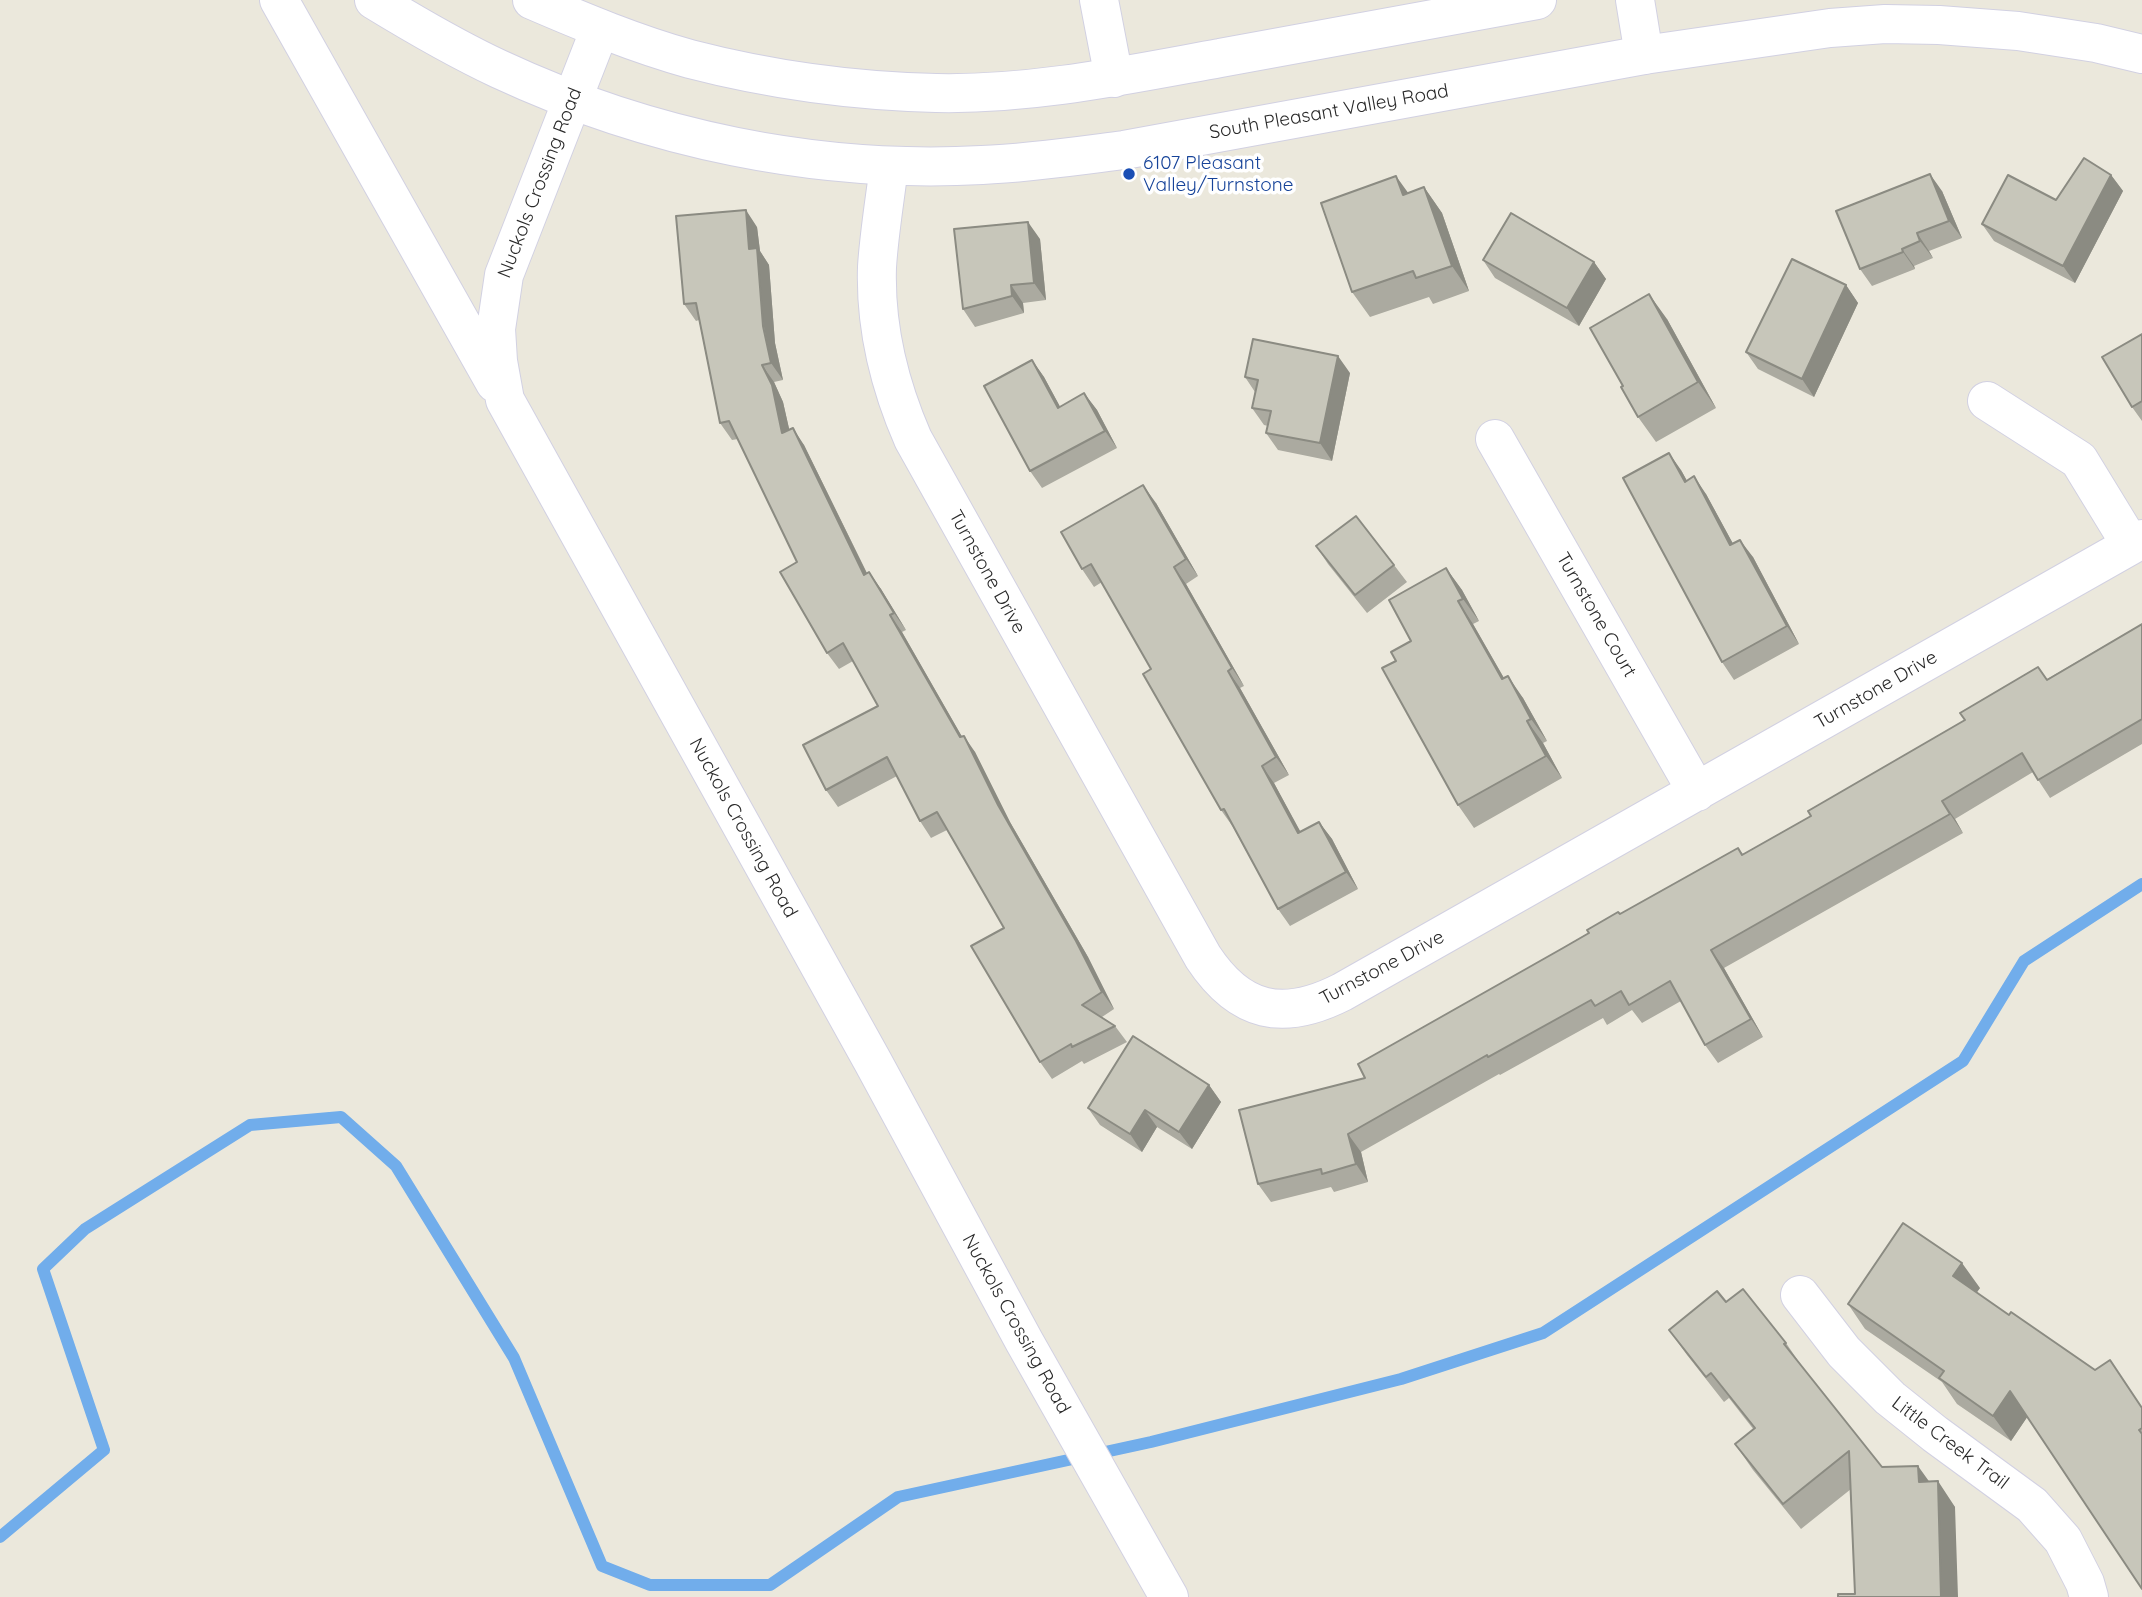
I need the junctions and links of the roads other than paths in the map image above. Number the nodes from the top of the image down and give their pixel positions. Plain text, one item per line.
1 (279, 0) edge
2 (374, 0) edge
3 (532, 0) edge
4 (1099, 0) edge
5 (1538, 0) edge
6 (1635, 0) edge
7 (600, 29) junction
8 (2142, 54) edge
9 (1644, 55) junction
10 (1114, 78) junction
11 (571, 100) junction
12 (888, 166) junction
13 (505, 400) junction
14 (1987, 401) dead end
15 (1495, 439) dead end
16 (2136, 542) edge
17 (1697, 792) junction
18 (1800, 1295) dead end
19 (1169, 1597) edge
20 (2089, 1597) edge

1 - 13 street
2 - 11 street, South Pleasant Valley Road
3 - 7 street
4 - 10 street
5 - 10 street
6 - 9 street
7 - 10 street
7 - 11 street, Nuckols Crossing Road
8 - 9 street, South Pleasant Valley Road
9 - 12 street, South Pleasant Valley Road
11 - 12 street, South Pleasant Valley Road
11 - 13 street, Nuckols Crossing Road
12 - 17 street, Turnstone Drive
13 - 19 street, Nuckols Crossing Road
14 - 16 street
15 - 17 street, Turnstone Court
16 - 17 street, Turnstone Drive
18 - 20 street, Little Creek Trail

